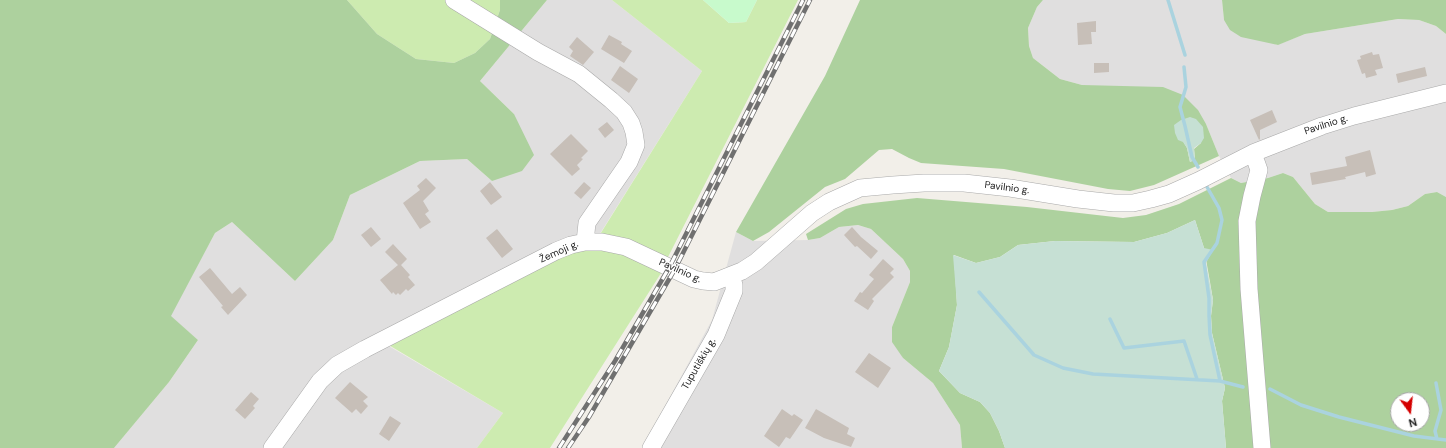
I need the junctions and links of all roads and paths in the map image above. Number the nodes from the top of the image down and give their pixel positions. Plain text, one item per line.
1 (454, 0) edge
2 (1446, 93) edge
3 (1253, 153) junction
4 (585, 242) junction
5 (731, 276) junction
6 (272, 448) edge
7 (651, 448) edge
8 (1262, 448) edge

1 - 4 street, Žemoji g.
2 - 3 street, Pavilnio g.
3 - 5 street, Pavilnio g.
3 - 8 street
4 - 5 street, Pavilnio g.
4 - 6 street, Žemoji g.
5 - 7 street, Tuputiškių g.

